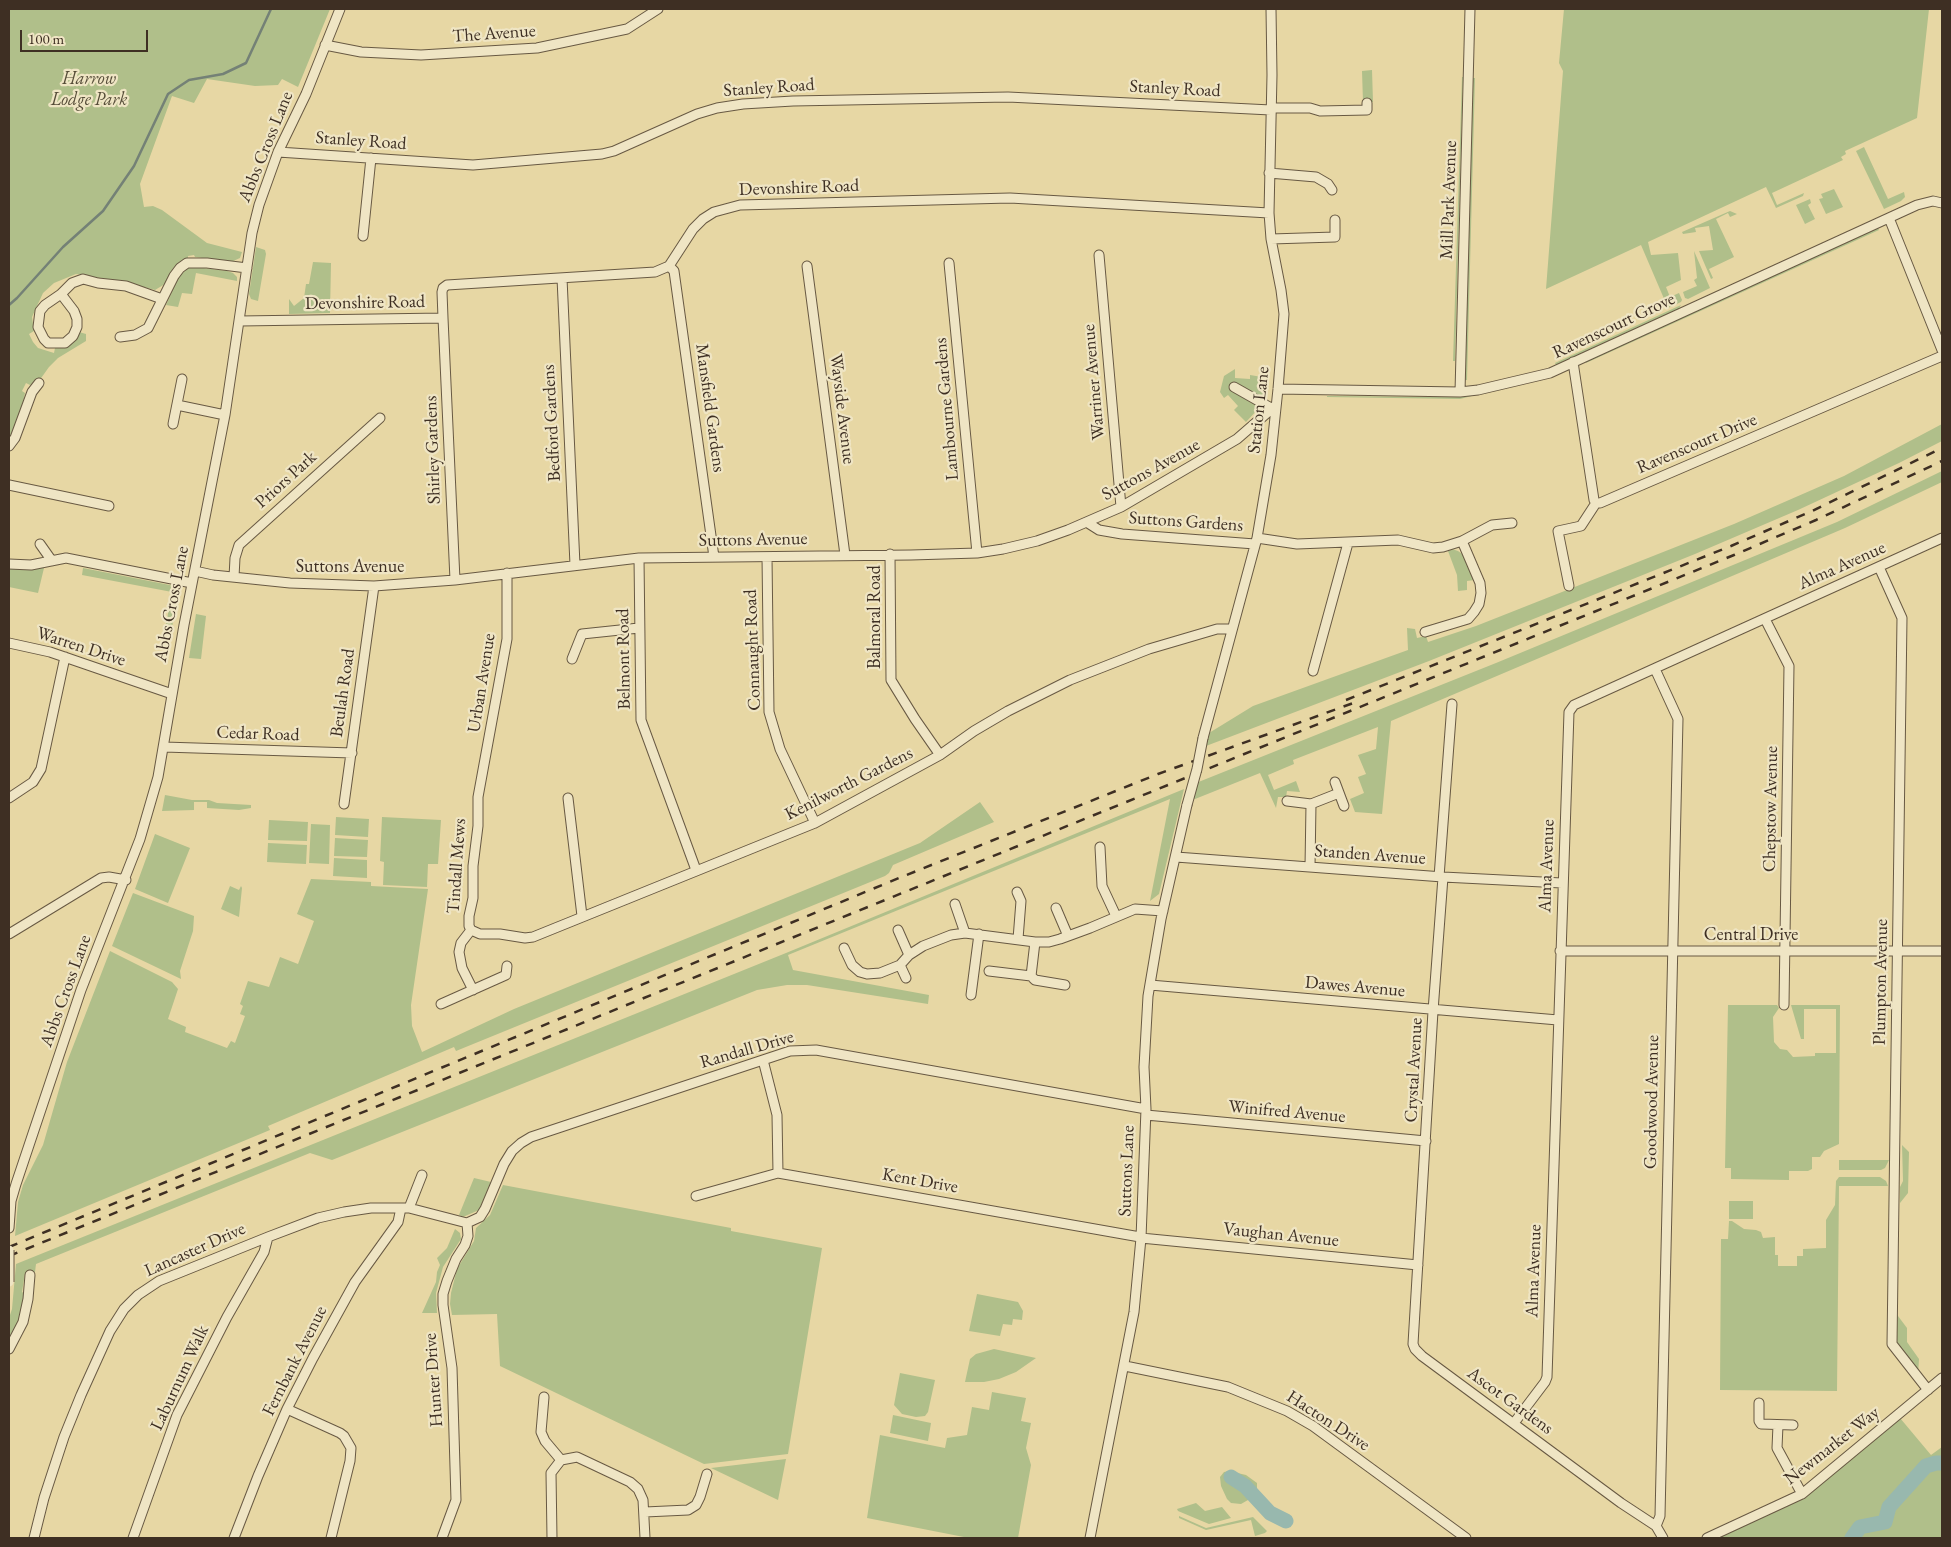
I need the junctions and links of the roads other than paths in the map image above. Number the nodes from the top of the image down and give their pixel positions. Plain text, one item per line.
1 (340, 9) edge
2 (658, 9) edge
3 (1271, 9) edge
4 (1470, 9) edge
5 (325, 45) junction
6 (1367, 103) dead end
7 (1271, 109) junction
8 (278, 152) junction
9 (371, 158) junction
10 (1269, 173) junction
11 (1332, 190) dead end
12 (1942, 203) edge
13 (1269, 213) junction
14 (1889, 218) junction
15 (1335, 220) dead end
16 (363, 236) dead end
17 (1271, 239) junction
18 (1099, 255) dead end
19 (950, 263) dead end
20 (669, 266) junction
21 (807, 266) dead end
22 (247, 268) junction
23 (562, 278) junction
24 (62, 294) junction
25 (162, 299) junction
26 (443, 318) junction
27 (240, 321) junction
28 (120, 337) dead end
29 (1942, 350) edge
30 (1942, 356) edge
31 (1573, 362) junction
32 (182, 379) dead end
33 (39, 383) dead end
34 (1234, 387) dead end
35 (1278, 389) junction
36 (1460, 392) junction
37 (177, 404) junction
38 (1273, 407) junction
39 (225, 415) junction
40 (380, 418) dead end
41 (174, 424) dead end
42 (9, 446) edge
43 (9, 484) edge
44 (1596, 503) junction
45 (109, 506) dead end
46 (1121, 507) junction
47 (1088, 523) junction
48 (1512, 523) dead end
49 (1942, 538) edge
50 (1256, 541) junction
51 (1462, 541) junction
52 (1348, 543) junction
53 (40, 544) dead end
54 (977, 553) junction
55 (890, 554) junction
56 (845, 555) junction
57 (714, 557) junction
58 (767, 557) junction
59 (639, 558) junction
60 (52, 561) junction
61 (9, 564) edge
62 (575, 566) junction
63 (1879, 567) junction
64 (195, 571) junction
65 (507, 573) junction
66 (234, 577) junction
67 (455, 580) junction
68 (192, 583) junction
69 (374, 586) junction
70 (1569, 586) dead end
71 (1765, 619) junction
72 (639, 628) junction
73 (1232, 629) junction
74 (1425, 632) dead end
75 (9, 643) edge
76 (65, 657) junction
77 (572, 659) dead end
78 (1655, 668) junction
79 (1313, 671) dead end
80 (172, 694) junction
81 (1452, 704) dead end
82 (164, 747) junction
83 (352, 753) junction
84 (940, 755) junction
85 (1335, 782) dead end
86 (1339, 793) junction
87 (9, 798) edge
88 (478, 798) joint
89 (568, 798) dead end
90 (1287, 801) dead end
91 (344, 804) dead end
92 (1311, 804) junction
93 (1187, 805) joint
94 (1344, 806) dead end
95 (815, 822) junction
96 (1100, 847) dead end
97 (1176, 857) junction
98 (1310, 867) junction
99 (696, 870) junction
100 (1441, 877) junction
101 (126, 880) junction
102 (1562, 883) junction
103 (1017, 892) dead end
104 (955, 904) dead end
105 (1056, 908) dead end
106 (1163, 911) junction
107 (582, 916) junction
108 (1116, 916) junction
109 (471, 930) junction
110 (898, 930) dead end
111 (965, 933) junction
112 (9, 934) edge
113 (979, 934) junction
114 (1068, 936) junction
115 (1018, 939) junction
116 (1035, 942) junction
117 (844, 948) dead end
118 (1673, 951) junction
119 (1786, 951) junction
120 (1898, 951) junction
121 (1942, 951) edge
122 (1560, 952) junction
123 (909, 955) junction
124 (900, 965) junction
125 (507, 966) dead end
126 (990, 971) dead end
127 (1030, 976) junction
128 (906, 978) dead end
129 (1066, 985) dead end
130 (1150, 985) junction
131 (473, 990) junction
132 (971, 995) dead end
133 (441, 1004) dead end
134 (1784, 1005) dead end
135 (1433, 1011) junction
136 (1558, 1020) junction
137 (763, 1060) junction
138 (1146, 1112) junction
139 (1426, 1141) junction
140 (778, 1173) junction
141 (422, 1175) dead end
142 (696, 1196) dead end
143 (405, 1208) junction
144 (467, 1223) junction
145 (9, 1228) edge
146 (268, 1237) junction
147 (1141, 1237) junction
148 (9, 1250) edge
149 (1418, 1265) junction
150 (30, 1275) dead end
151 (9, 1282) edge
152 (9, 1349) edge
153 (1125, 1366) junction
154 (1942, 1378) edge
155 (1928, 1390) junction
156 (544, 1397) dead end
157 (1758, 1403) dead end
158 (288, 1409) junction
159 (1514, 1424) junction
160 (1793, 1424) dead end
161 (1778, 1425) junction
162 (561, 1460) junction
163 (706, 1474) dead end
164 (1802, 1494) junction
165 (645, 1512) junction
166 (1656, 1526) junction
167 (34, 1538) edge
168 (133, 1538) edge
169 (234, 1538) edge
170 (331, 1538) edge
171 (442, 1538) edge
172 (552, 1538) edge
173 (646, 1538) edge
174 (1090, 1538) edge
175 (1466, 1538) edge
176 (1663, 1538) edge
177 (1707, 1538) edge

1 - 5 street, Abbs Cross Lane
2 - 5 street, The Avenue
3 - 7 street, Station Lane
4 - 36 street, Mill Park Avenue
5 - 8 street, Abbs Cross Lane
6 - 7 street, Stanley Road
7 - 9 street, Stanley Road
7 - 10 street, Station Lane
8 - 9 street, Stanley Road
8 - 22 street, Abbs Cross Lane
9 - 16 street
10 - 11 street
10 - 13 street, Station Lane
12 - 14 street, Ravenscourt Grove
13 - 17 street, Station Lane
13 - 20 street, Devonshire Road
14 - 29 street
14 - 31 street, Ravenscourt Grove
15 - 17 street
17 - 35 street, Station Lane
18 - 46 street, Warriner Avenue
19 - 54 street, Lambourne Gardens
20 - 23 street, Devonshire Road
20 - 57 street, Mansfield Gardens
21 - 56 street, Wayside Avenue
22 - 25 street
22 - 27 street, Abbs Cross Lane
23 - 26 street, Devonshire Road
23 - 62 street, Bedford Gardens
24 - 24 street
24 - 25 street
25 - 28 street
26 - 27 street, Devonshire Road
26 - 67 street, Shirley Gardens
27 - 39 street, Abbs Cross Lane
30 - 44 street, Ravenscourt Drive
31 - 36 street, Ravenscourt Grove
31 - 44 street
32 - 37 street
33 - 42 street
34 - 38 street, Station Lane
35 - 36 street, Ravenscourt Grove
35 - 38 street, Station Lane
37 - 39 street
37 - 41 street
38 - 46 street, Suttons Avenue
38 - 50 street, Station Lane
39 - 64 street, Abbs Cross Lane
40 - 66 street, Priors Park
43 - 45 street
44 - 70 street
46 - 47 street, Suttons Avenue
47 - 50 street, Suttons Gardens
47 - 54 street, Suttons Avenue
48 - 51 street, Suttons Gardens
49 - 63 street, Alma Avenue
50 - 52 street, Suttons Gardens
50 - 73 street, Station Lane
51 - 52 street, Suttons Gardens
51 - 74 street
52 - 79 street
53 - 60 street
54 - 55 street, Suttons Avenue
55 - 56 street, Suttons Avenue
55 - 84 street, Balmoral Road
56 - 58 street, Suttons Avenue
57 - 58 street, Suttons Avenue
57 - 59 street, Suttons Avenue
58 - 95 street, Connaught Road
59 - 62 street, Suttons Avenue
59 - 72 street, Belmont Road
60 - 61 street
60 - 68 street
62 - 65 street, Suttons Avenue
63 - 71 street, Alma Avenue
63 - 120 street, Plumpton Avenue
64 - 66 street, Suttons Avenue
64 - 68 street, Abbs Cross Lane
65 - 67 street, Suttons Avenue
65 - 88 street, Urban Avenue
66 - 69 street, Suttons Avenue
67 - 69 street, Suttons Avenue
68 - 80 street, Abbs Cross Lane
69 - 83 street, Beulah Road
71 - 78 street, Alma Avenue
71 - 119 street, Chepstow Avenue
72 - 77 street
72 - 99 street, Belmont Road
73 - 84 street, Kenilworth Gardens
73 - 93 street, Station Lane, bridge
75 - 76 street, Warren Drive
76 - 80 street, Warren Drive
76 - 87 street
78 - 102 street, Alma Avenue
78 - 118 street, Goodwood Avenue
80 - 82 street, Abbs Cross Lane
81 - 100 street, Crystal Avenue
82 - 83 street, Cedar Road
82 - 101 street, Abbs Cross Lane
83 - 91 street, Beulah Road
84 - 95 street, Kenilworth Gardens
85 - 86 street
86 - 92 street
86 - 94 street
88 - 109 street, Tindall Mews
89 - 107 street
90 - 92 street
92 - 98 street
93 - 97 street, Suttons Lane
95 - 99 street, Kenilworth Gardens
96 - 108 street
97 - 98 street, Standen Avenue
97 - 106 street, Suttons Lane
98 - 100 street, Standen Avenue
99 - 107 street, Kenilworth Gardens
100 - 102 street, Standen Avenue
100 - 135 street, Crystal Avenue
101 - 112 street
101 - 145 street, Abbs Cross Lane
102 - 122 street, Alma Avenue
103 - 115 street
104 - 111 street
105 - 114 street
106 - 108 street
106 - 130 street, Suttons Lane
107 - 109 street, Kenilworth Gardens
108 - 114 street
109 - 131 street, Tindall Mews
110 - 123 street
111 - 113 street
111 - 123 street
113 - 115 street
113 - 132 street
114 - 116 street
115 - 116 street
116 - 127 street
117 - 124 street
118 - 119 street, Central Drive
118 - 122 street, Central Drive
118 - 166 street, Goodwood Avenue
119 - 120 street, Central Drive
119 - 134 street, Chepstow Avenue
120 - 121 street, Central Drive
120 - 155 street, Plumpton Avenue
122 - 136 street, Alma Avenue
123 - 124 street
124 - 128 street
125 - 131 street
126 - 127 street
127 - 129 street
130 - 135 street, Dawes Avenue
130 - 138 street, Suttons Lane
131 - 133 street
135 - 136 street, Dawes Avenue
135 - 139 street, Crystal Avenue
136 - 159 street, Alma Avenue
137 - 138 street, Randall Drive
137 - 140 street
137 - 144 street, Randall Drive
138 - 139 street, Winifred Avenue
138 - 147 street, Suttons Lane
139 - 149 street, Crystal Avenue
140 - 142 street, Kent Drive
140 - 147 street, Kent Drive
141 - 143 street, Fernbank Avenue
143 - 144 street, Lancaster Drive
143 - 146 street, Lancaster Drive
143 - 158 street, Fernbank Avenue
144 - 171 street, Hunter Drive
146 - 167 street, Lancaster Drive
146 - 168 street, Laburnum Walk
147 - 149 street, Vaughan Avenue
147 - 153 street, Suttons Lane
148 - 151 street, bridge
149 - 159 street, Ascot Gardens
150 - 152 street
153 - 174 street, Suttons Lane
153 - 175 street, Hacton Drive
154 - 155 street, Newmarket Way
155 - 164 street, Newmarket Way
156 - 162 street
157 - 161 street
158 - 169 street, Fernbank Avenue
158 - 170 street
159 - 166 street, Ascot Gardens
160 - 161 street
161 - 164 street
162 - 165 street
162 - 172 street
163 - 165 street
164 - 177 street, Newmarket Way
165 - 173 street
166 - 176 street

